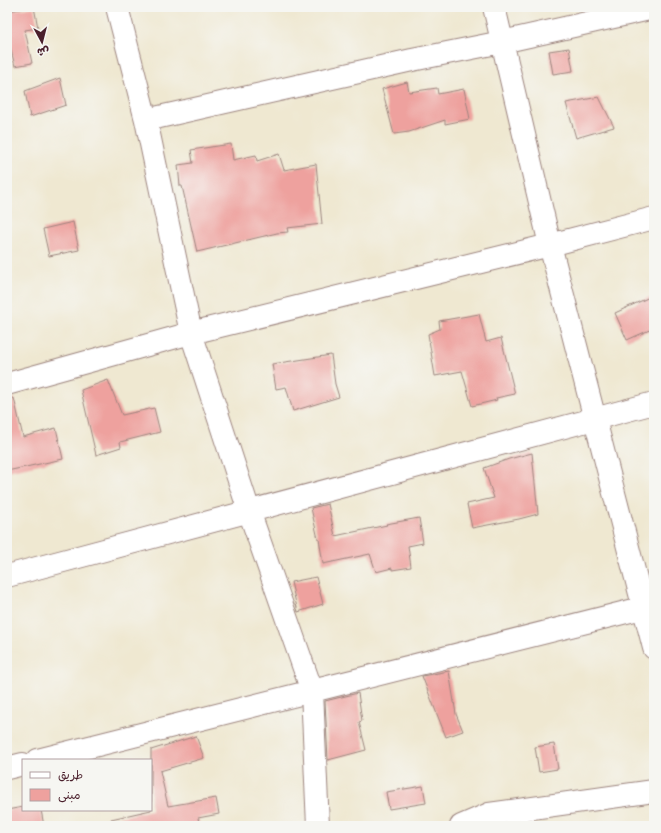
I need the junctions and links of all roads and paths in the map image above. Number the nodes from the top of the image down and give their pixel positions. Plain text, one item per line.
1 (117, 7) edge
2 (494, 7) edge
3 (654, 8) edge
4 (502, 42) junction
5 (146, 120) junction
6 (654, 218) edge
7 (550, 245) junction
8 (191, 333) junction
9 (7, 384) edge
10 (654, 403) edge
11 (595, 418) junction
12 (249, 511) junction
13 (7, 576) edge
14 (649, 606) edge
15 (654, 648) edge
16 (312, 691) junction
17 (42, 759) edge
18 (22, 764) edge
19 (7, 768) edge
20 (654, 791) edge
21 (318, 826) edge
22 (460, 826) edge

1 - 5 street
2 - 4 street
3 - 4 street
4 - 5 street
4 - 7 street
5 - 8 street
6 - 7 street
7 - 8 street
7 - 11 street
8 - 9 street
8 - 12 street
10 - 11 street
11 - 12 street
11 - 14 street
12 - 13 street
12 - 16 street
14 - 15 street
14 - 16 street
16 - 17 street
16 - 21 street
18 - 19 street
20 - 22 street

